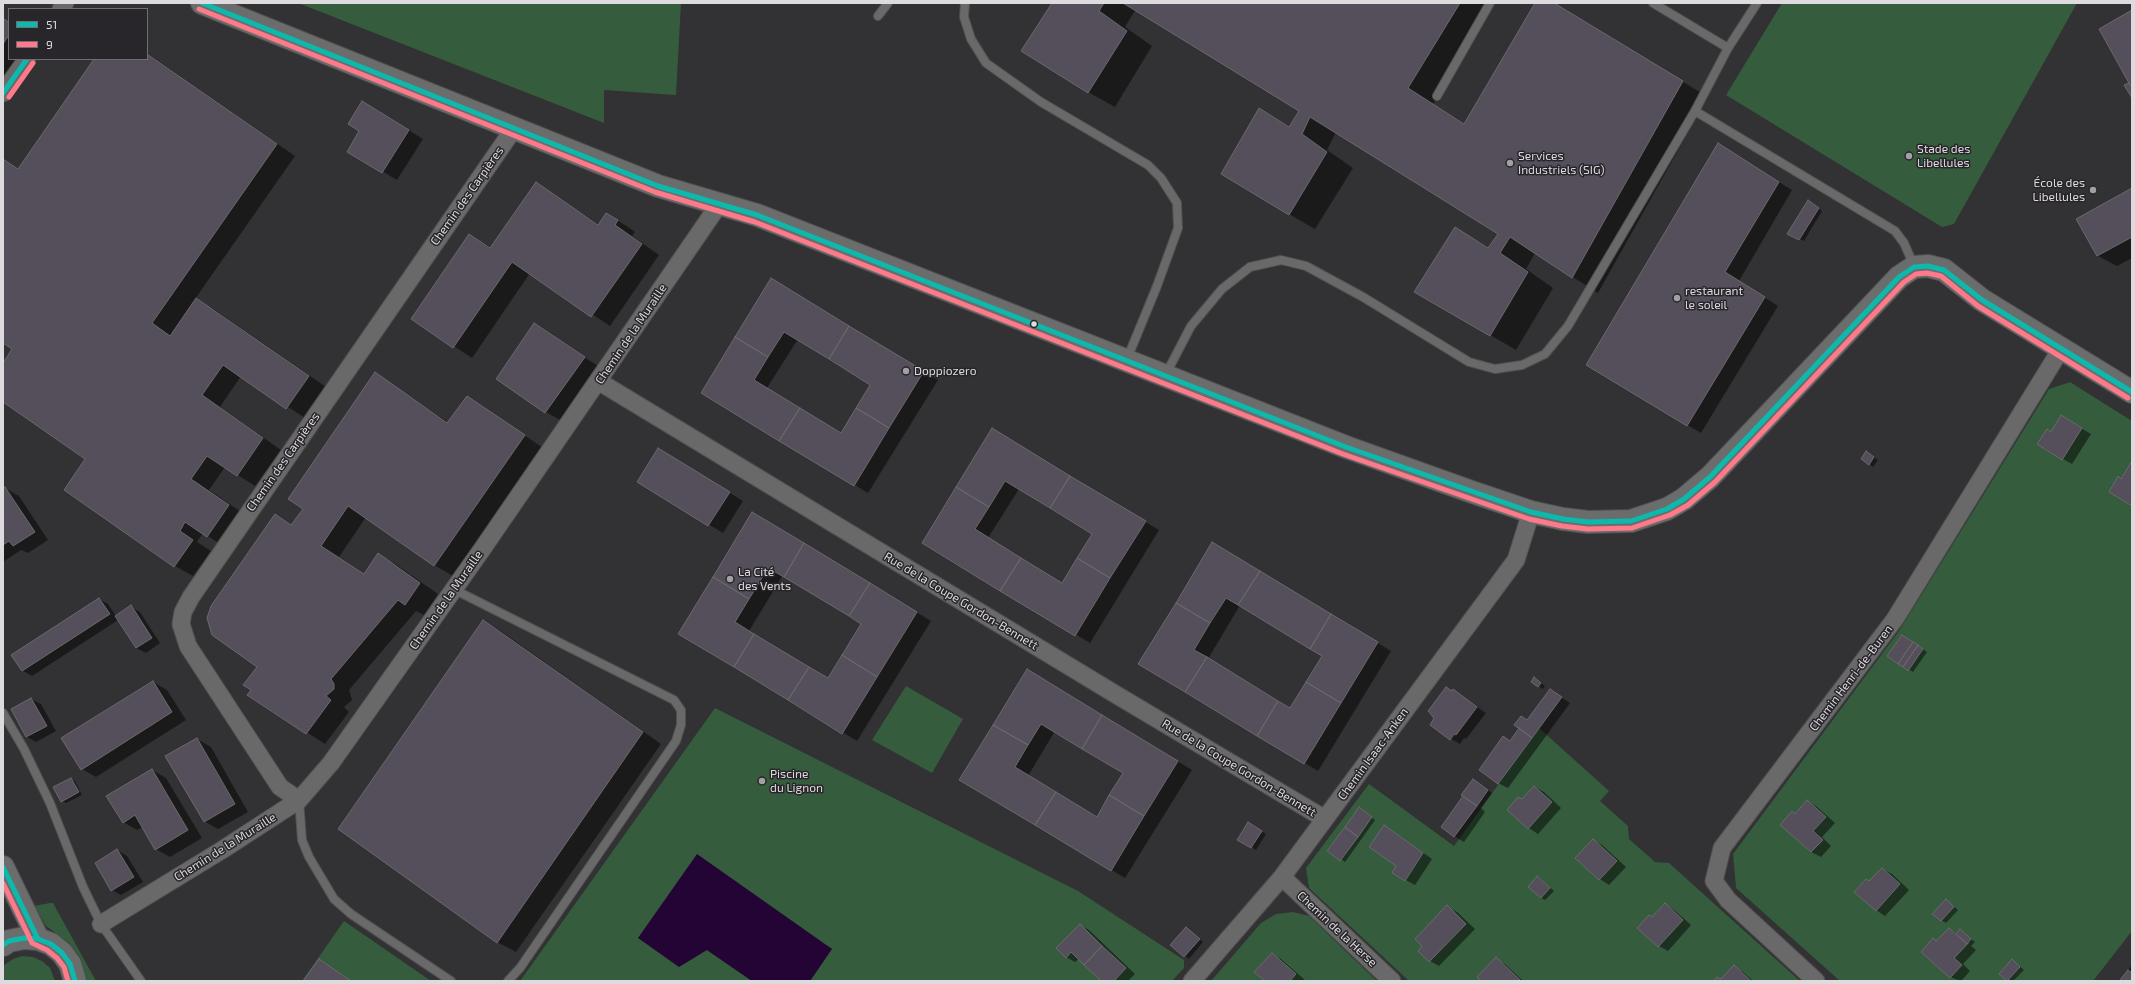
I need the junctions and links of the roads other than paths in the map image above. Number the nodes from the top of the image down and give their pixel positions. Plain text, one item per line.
1 (202, 3) edge
2 (888, 3) edge
3 (965, 3) edge
4 (1490, 3) edge
5 (1653, 3) edge
6 (1756, 3) edge
7 (878, 16) dead end
8 (1728, 48) junction
9 (26, 60) edge
10 (3, 93) edge
11 (1437, 96) dead end
12 (1695, 111) junction
13 (514, 127) junction
14 (720, 203) junction
15 (1914, 267) junction
16 (2061, 349) junction
17 (1127, 360) junction
18 (1165, 375) junction
19 (598, 381) junction
20 (2132, 392) edge
21 (1531, 512) junction
22 (453, 589) junction
23 (3, 713) edge
24 (299, 800) junction
25 (1325, 819) junction
26 (3, 867) edge
27 (1282, 877) junction
28 (101, 924) junction
29 (38, 939) junction
30 (3, 944) edge
31 (75, 981) edge
32 (141, 981) edge
33 (451, 981) edge
34 (508, 981) edge
35 (1192, 981) edge
36 (1392, 981) edge
37 (1816, 981) edge

1 - 13 street
2 - 7 lane
3 - 17 lane
4 - 11 lane
5 - 8 lane
6 - 8 lane
8 - 12 lane
9 - 10 street
12 - 15 lane
12 - 18 lane
13 - 14 street
13 - 24 street, Chemin des Carpières
14 - 17 street
14 - 19 street, Chemin de la Muraille
15 - 16 street
15 - 21 street
16 - 20 street
16 - 37 street, Chemin Henri-de-Buren
17 - 18 street
18 - 21 street
19 - 22 street, Chemin de la Muraille
19 - 25 street, Rue de la Coupe Gordon-Bennett
21 - 25 street, Chemin Isaac-Anken
22 - 24 street, Chemin de la Muraille
22 - 34 lane
23 - 28 lane
24 - 28 street, Chemin de la Muraille
24 - 33 lane
25 - 27 street, Chemin Isaac-Anken
26 - 29 street
27 - 35 street, Chemin Isaac-Anken
27 - 36 street, Chemin de la Herse
28 - 32 lane
29 - 30 street
29 - 31 street

